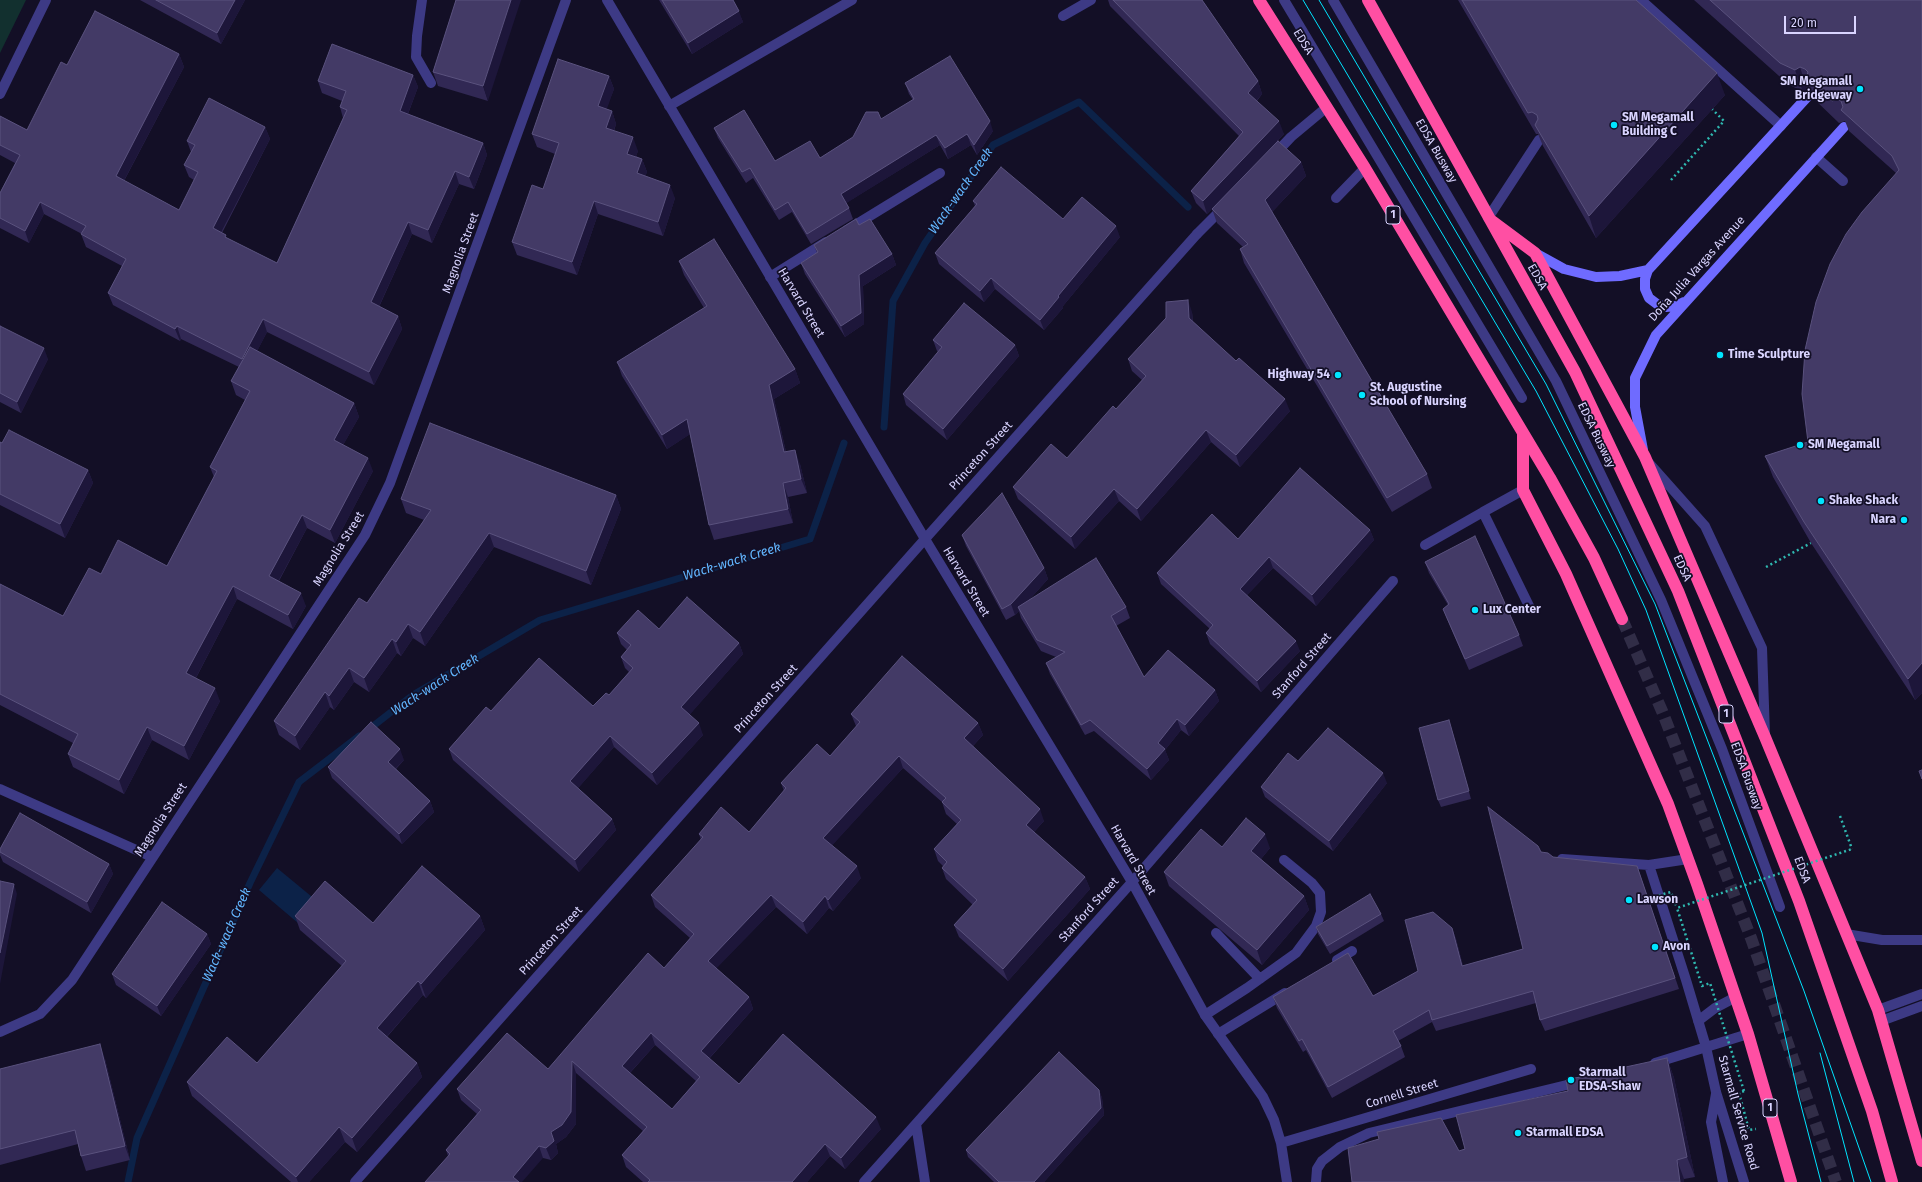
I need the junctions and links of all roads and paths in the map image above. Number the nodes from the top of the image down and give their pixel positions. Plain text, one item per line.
1 (46, 0) edge
2 (422, 0) edge
3 (566, 0) edge
4 (607, 0) edge
5 (852, 0) edge
6 (1090, 0) edge
7 (1259, 0) edge
8 (1284, 0) edge
9 (1333, 0) edge
10 (1368, 0) edge
11 (1641, 0) edge
12 (1064, 16) dead end
13 (431, 83) dead end
14 (0, 94) edge
15 (1809, 95) edge
16 (669, 106) junction
17 (1327, 107) junction
18 (1712, 110) edge
19 (1781, 126) junction
20 (1844, 127) edge
21 (1539, 140) edge
22 (1816, 157) junction
23 (1269, 160) edge
24 (1365, 168) junction
25 (940, 173) dead end
26 (1671, 180) dead end
27 (1842, 181) dead end
28 (1336, 198) dead end
29 (1230, 200) edge
30 (1488, 218) junction
31 (1535, 253) junction
32 (1648, 270) junction
33 (770, 277) junction
34 (1685, 301) junction
35 (1522, 398) dead end
36 (1522, 433) junction
37 (1645, 458) junction
38 (1523, 490) junction
39 (1483, 512) junction
40 (924, 539) junction
41 (1811, 543) edge
42 (1425, 545) dead end
43 (1766, 567) dead end
44 (1393, 581) dead end
45 (1530, 608) dead end
46 (1622, 619) tunnel mouth
47 (1765, 737) junction
48 (0, 789) edge
49 (1840, 816) dead end
50 (152, 858) junction
51 (1549, 858) edge
52 (1688, 859) junction
53 (1284, 860) dead end
54 (1649, 865) junction
55 (1132, 882) junction
56 (1649, 898) edge
57 (1780, 907) dead end
58 (1677, 908) junction
59 (1216, 933) edge
60 (1846, 934) junction
61 (1922, 940) edge
62 (1352, 951) dead end
63 (1326, 967) edge
64 (1260, 979) junction
65 (1297, 986) edge
66 (1922, 994) edge
67 (1736, 997) junction
68 (1922, 1006) edge
69 (1205, 1015) junction
70 (1879, 1016) junction
71 (1698, 1021) junction
72 (0, 1032) edge
73 (1218, 1034) junction
74 (1748, 1034) junction
75 (1706, 1047) junction
76 (1649, 1064) edge
77 (1531, 1069) dead end
78 (1589, 1080) edge
79 (1716, 1092) junction
80 (916, 1124) junction
81 (1757, 1128) dead end
82 (1281, 1143) junction
83 (1922, 1162) edge
84 (355, 1182) edge
85 (864, 1182) edge
86 (925, 1182) edge
87 (1287, 1182) edge
88 (1316, 1182) edge
89 (1723, 1182) edge
90 (1744, 1182) edge
91 (1791, 1182) edge
92 (1892, 1182) edge

1 - 14 street
2 - 13 street
3 - 50 street, Magnolia Street
4 - 16 street, Harvard Street
5 - 16 street
6 - 12 street
7 - 17 highway, EDSA / 1
8 - 35 street
9 - 57 street, EDSA Busway
10 - 30 highway, EDSA / 1
11 - 19 street
15 - 19 main road
16 - 33 street, Harvard Street
17 - 23 street
17 - 24 highway, EDSA / 1
18 - 26 path
19 - 32 main road
20 - 22 main road, Doña Julia Vargas Avenue
21 - 30 street
22 - 27 street
22 - 34 main road, Doña Julia Vargas Avenue
24 - 28 street
24 - 36 highway, EDSA / 1
25 - 33 street
29 - 40 street, Princeton Street
30 - 31 highway, 1
30 - 92 highway, EDSA / 1
31 - 32 main road
31 - 37 highway, 1
32 - 34 main road
33 - 40 street, Harvard Street
34 - 37 main road, Doña Julia Vargas Avenue
36 - 38 highway, 1
36 - 46 highway, EDSA / 1
37 - 47 highway, 1
37 - 47 street
38 - 39 street
38 - 52 highway, 1
39 - 42 street
39 - 45 street
40 - 55 street, Harvard Street
40 - 84 street, Princeton Street
41 - 43 path
44 - 55 street, Stanford Street
47 - 60 highway, 1
48 - 50 street
49 - 58 path, bridge
50 - 72 street, Magnolia Street
51 - 54 street
52 - 54 street
52 - 67 highway, 1
53 - 64 street
54 - 71 street
55 - 69 street, Harvard Street
55 - 80 street, Stanford Street
56 - 58 path, bridge
58 - 81 path, bridge
59 - 64 street
60 - 61 street
60 - 70 highway, 1
62 - 63 street
64 - 69 street
65 - 73 street
66 - 70 street
67 - 71 street
67 - 74 highway, 1
68 - 70 street
69 - 73 street, Harvard Street
70 - 83 highway, 1
71 - 75 street
73 - 82 street, Harvard Street
74 - 75 street, Starmall Service Road
74 - 91 highway, 1
75 - 76 street
75 - 79 street, Starmall Service Road
77 - 82 street, Cornell Street
78 - 88 street
79 - 89 street
79 - 90 street, Starmall Service Road
80 - 85 street, Stanford Street
80 - 86 street
82 - 87 street, Harvard Street

